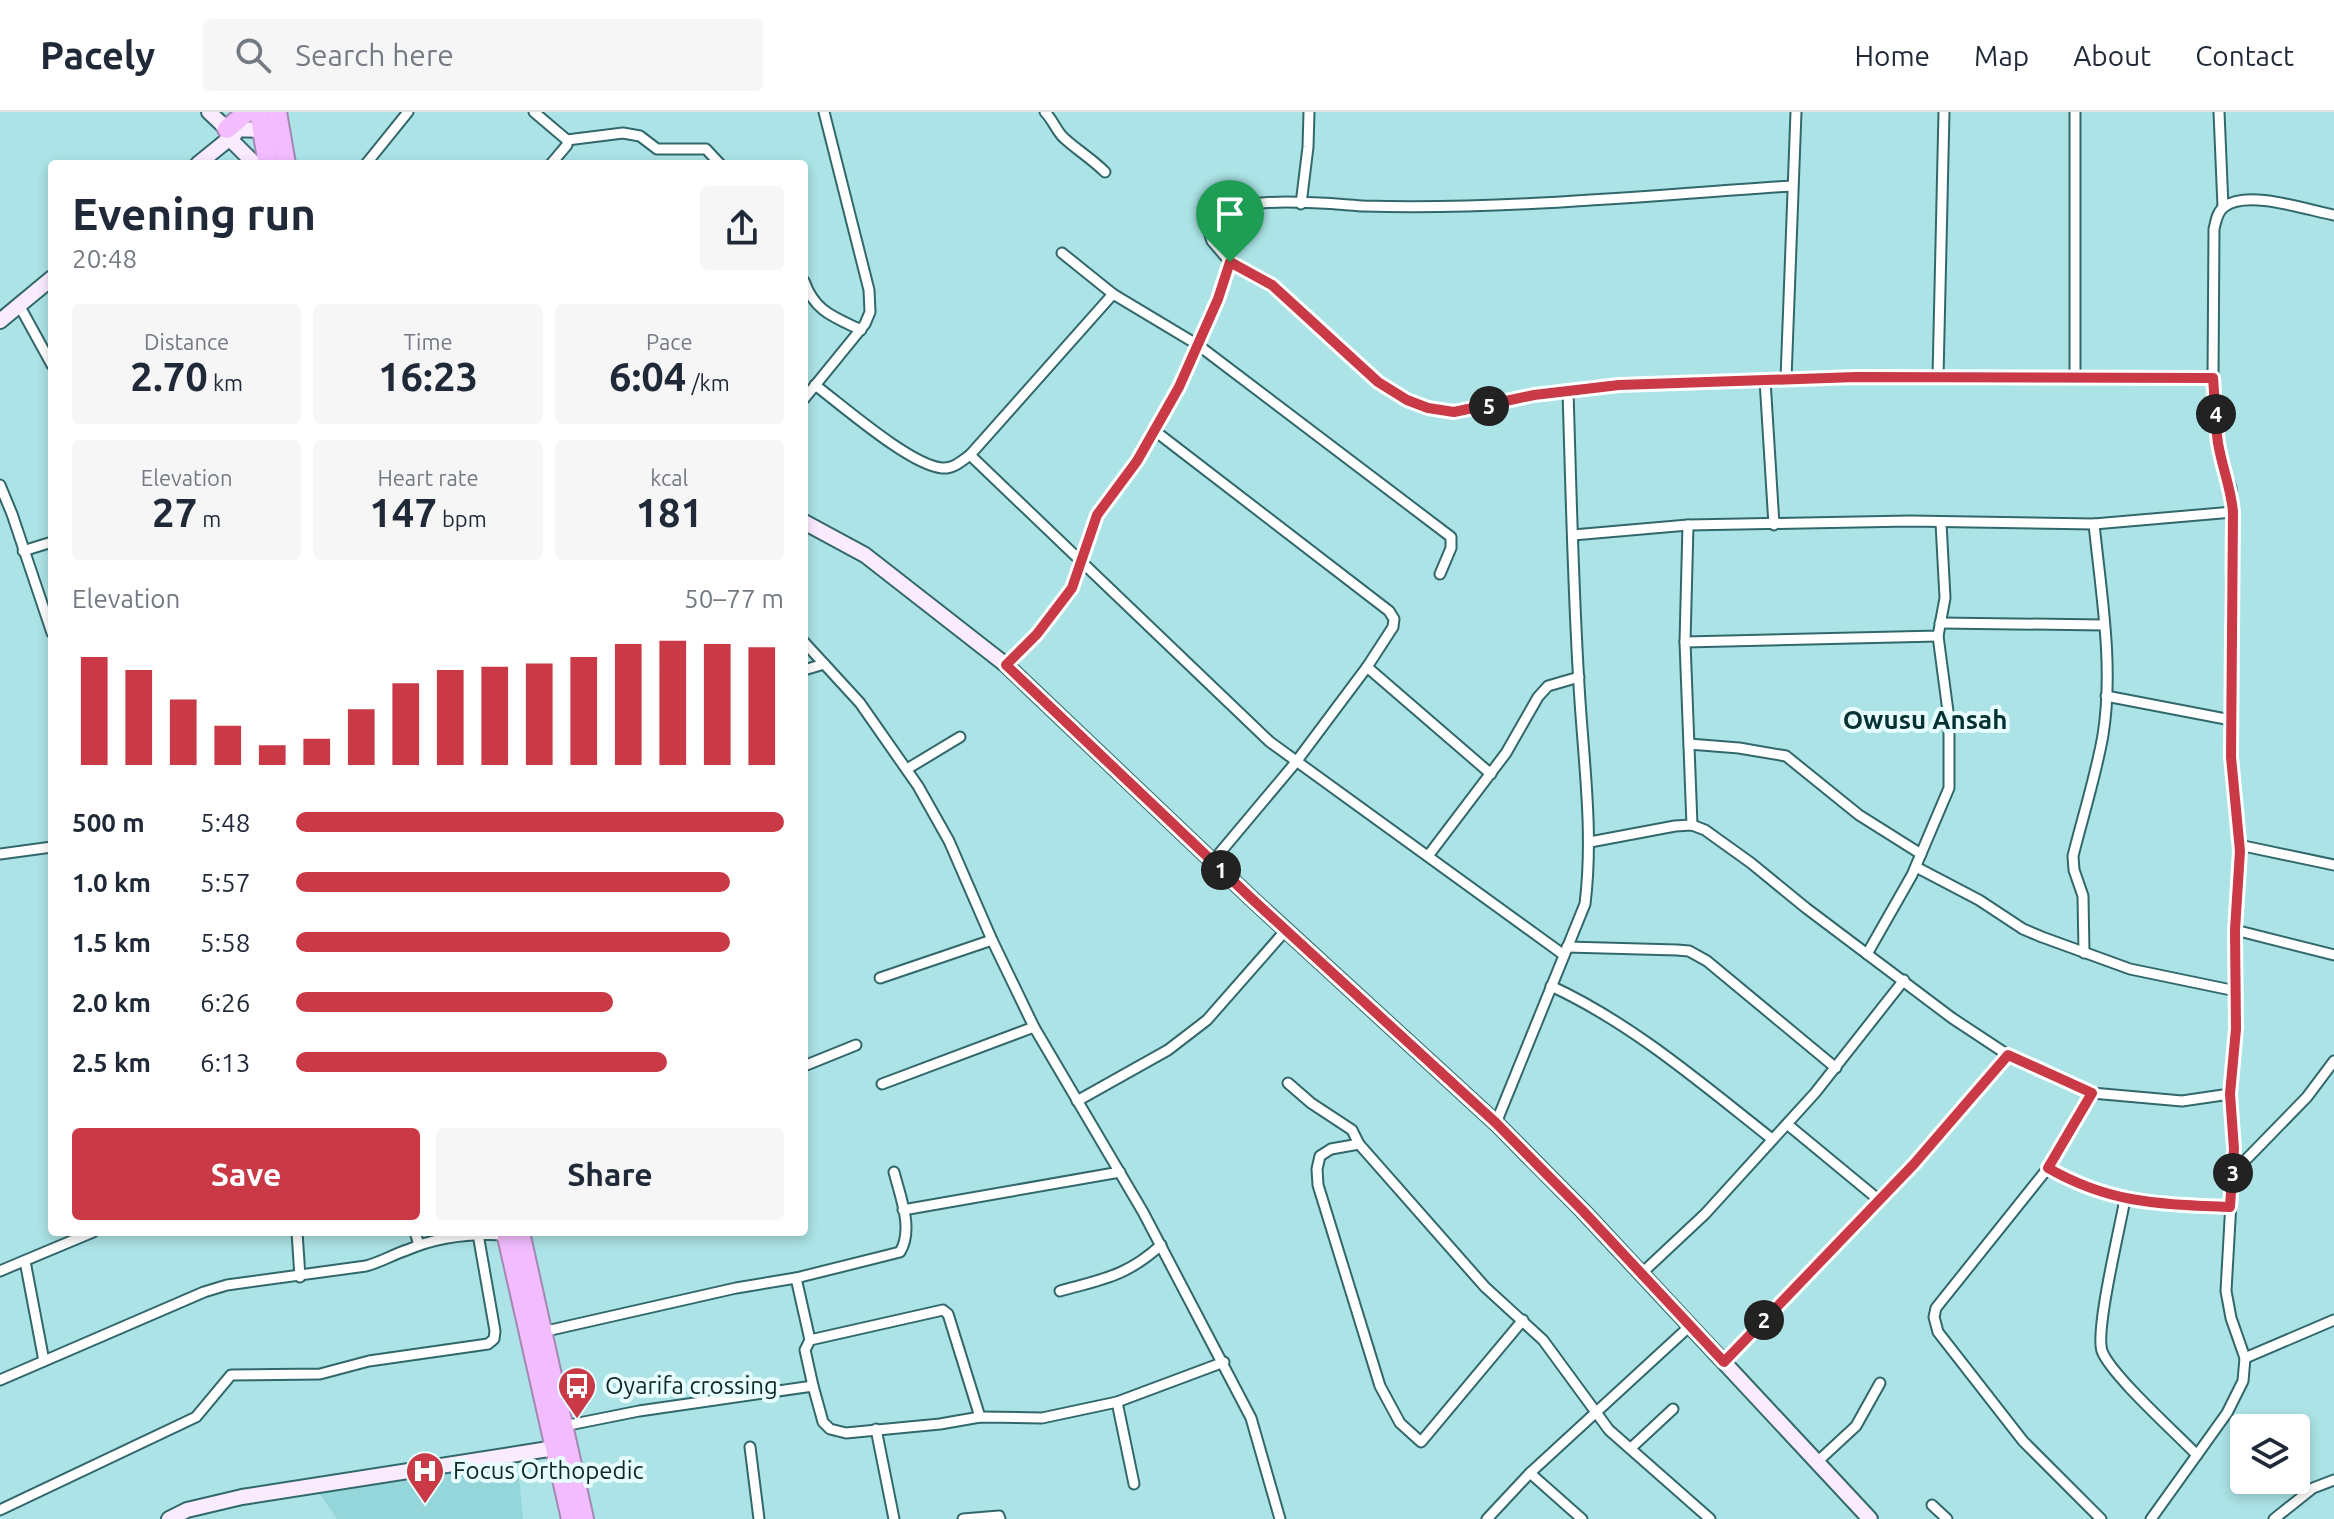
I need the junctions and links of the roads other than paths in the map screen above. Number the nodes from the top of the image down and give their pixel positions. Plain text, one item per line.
1 (209, 112) edge
2 (277, 112) edge
3 (408, 112) edge
4 (534, 112) edge
5 (824, 112) edge
6 (1045, 112) edge
7 (1309, 112) edge
8 (1796, 112) edge
9 (1944, 112) edge
10 (2075, 112) edge
11 (2219, 112) edge
12 (261, 121) edge
13 (236, 127) edge
14 (567, 140) junction
15 (282, 144) junction
16 (202, 160) edge
17 (253, 160) edge
18 (267, 160) edge
19 (285, 160) edge
20 (369, 160) edge
21 (554, 160) edge
22 (716, 160) edge
23 (1105, 172) dead end
24 (1791, 186) junction
25 (1301, 204) junction
26 (2223, 207) junction
27 (2334, 215) edge
28 (1062, 253) dead end
29 (1230, 262) junction
30 (48, 281) edge
31 (808, 291) edge
32 (1113, 294) junction
33 (19, 305) junction
34 (0, 321) edge
35 (861, 330) junction
36 (1198, 345) junction
37 (48, 358) edge
38 (2075, 376) junction
39 (1938, 377) junction
40 (2213, 378) junction
41 (1786, 379) junction
42 (1765, 380) junction
43 (815, 385) junction
44 (1568, 391) junction
45 (808, 394) edge
46 (1155, 431) junction
47 (970, 455) junction
48 (0, 485) edge
49 (2233, 512) junction
50 (12, 514) junction
51 (0, 521) edge
52 (1941, 523) junction
53 (808, 524) edge
54 (2094, 524) junction
55 (1688, 525) junction
56 (1774, 525) junction
57 (1573, 535) junction
58 (48, 543) edge
59 (23, 551) junction
60 (1081, 563) junction
61 (1440, 574) dead end
62 (48, 622) edge
63 (1940, 623) junction
64 (2104, 625) junction
65 (1938, 636) junction
66 (1685, 642) junction
67 (808, 646) edge
68 (824, 664) junction
69 (1006, 665) junction
70 (1367, 667) junction
71 (808, 669) edge
72 (1579, 677) junction
73 (2106, 696) junction
74 (2231, 720) junction
75 (960, 737) dead end
76 (1689, 744) junction
77 (1296, 762) junction
78 (907, 769) junction
79 (1491, 774) junction
80 (1692, 825) junction
81 (1590, 842) junction
82 (2239, 845) junction
83 (48, 848) edge
84 (0, 854) edge
85 (1921, 854) junction
86 (1428, 856) junction
87 (1213, 861) junction
88 (2334, 865) edge
89 (1916, 867) junction
90 (1286, 930) junction
91 (2235, 930) junction
92 (992, 940) junction
93 (1566, 951) junction
94 (2084, 953) junction
95 (1867, 954) junction
96 (2334, 955) edge
97 (880, 978) dead end
98 (1904, 980) junction
99 (1551, 986) junction
100 (2236, 991) junction
101 (1034, 1027) junction
102 (856, 1045) dead end
103 (2008, 1055) junction
104 (2334, 1061) edge
105 (808, 1064) edge
106 (1836, 1068) junction
107 (1288, 1083) dead end
108 (882, 1084) dead end
109 (2092, 1093) junction
110 (2230, 1094) junction
111 (1077, 1101) junction
112 (1496, 1123) junction
113 (1787, 1124) junction
114 (1772, 1139) junction
115 (1359, 1144) junction
116 (2048, 1168) junction
117 (894, 1172) dead end
118 (1120, 1172) junction
119 (2233, 1173) junction
120 (2125, 1199) junction
121 (1879, 1200) junction
122 (2230, 1207) junction
123 (903, 1210) junction
124 (84, 1236) edge
125 (297, 1236) edge
126 (416, 1236) edge
127 (452, 1236) edge
128 (478, 1236) edge
129 (512, 1236) edge
130 (512, 1236) edge
131 (419, 1245) junction
132 (1161, 1245) junction
133 (25, 1261) junction
134 (0, 1271) edge
135 (1642, 1273) junction
136 (300, 1277) junction
137 (796, 1278) junction
138 (1060, 1291) dead end
139 (1523, 1320) junction
140 (2334, 1320) edge
141 (1691, 1325) junction
142 (542, 1332) junction
143 (810, 1340) junction
144 (2245, 1358) junction
145 (44, 1361) junction
146 (1224, 1362) junction
147 (1724, 1362) junction
148 (0, 1380) edge
149 (1880, 1383) dead end
150 (813, 1386) junction
151 (1117, 1402) junction
152 (1673, 1409) dead end
153 (1597, 1413) junction
154 (980, 1417) junction
155 (564, 1426) junction
156 (876, 1429) junction
157 (750, 1447) dead end
158 (555, 1448) junction
159 (1631, 1448) junction
160 (2197, 1455) junction
161 (1816, 1463) junction
162 (1530, 1473) junction
163 (2334, 1480) edge
164 (1134, 1484) dead end
165 (1932, 1505) dead end
166 (0, 1510) edge
167 (169, 1519) edge
168 (571, 1519) edge
169 (584, 1519) edge
170 (759, 1519) edge
171 (894, 1519) edge
172 (963, 1519) edge
173 (1000, 1519) edge
174 (1280, 1519) edge
175 (1487, 1519) edge
176 (1582, 1519) edge
177 (1710, 1519) edge
178 (1870, 1519) edge
179 (1947, 1519) edge
180 (2101, 1519) edge
181 (2151, 1519) edge
182 (2274, 1519) edge

1 - 13 street
2 - 15 highway
3 - 20 street
4 - 14 street
5 - 35 street
6 - 23 street
7 - 25 street
8 - 24 street
9 - 39 street
10 - 38 street
11 - 26 street
12 - 13 street
12 - 15 street
12 - 18 highway
13 - 16 street
13 - 17 street
14 - 21 street
14 - 22 street
15 - 19 highway
24 - 25 street
24 - 41 street
25 - 29 street
26 - 27 street
26 - 40 street
28 - 32 street
29 - 36 street
29 - 44 street
30 - 33 street
31 - 35 street
32 - 36 street
32 - 47 street
33 - 34 street
33 - 37 street
35 - 43 street
36 - 46 street
36 - 61 street
38 - 39 street
38 - 40 street
39 - 41 street
40 - 49 street
41 - 42 street
42 - 44 street
42 - 56 street
43 - 45 street
43 - 47 street
44 - 57 street
46 - 60 street
46 - 70 street
47 - 60 street
48 - 50 street
49 - 54 street
49 - 74 street
50 - 51 street
50 - 59 street
52 - 54 street
52 - 56 street
52 - 63 street
53 - 69 street
54 - 64 street
55 - 56 street
55 - 57 street
55 - 66 street
57 - 72 street
58 - 59 street
59 - 62 street
60 - 69 street
60 - 77 street
63 - 64 street
63 - 65 street
64 - 73 street
65 - 66 street
65 - 85 street
66 - 76 street
67 - 68 street
68 - 71 street
68 - 78 street
69 - 87 street
70 - 77 street
70 - 79 street
72 - 79 street
72 - 81 street
73 - 74 street
73 - 94 street
74 - 82 street
75 - 78 street
76 - 80 street
76 - 85 street
77 - 86 street
77 - 87 street
78 - 92 street
79 - 86 street
80 - 81 street
80 - 95 street
81 - 93 street
82 - 88 street
82 - 91 street
83 - 84 street
85 - 89 street
86 - 93 street
87 - 90 street
89 - 94 street
89 - 95 street
90 - 111 street
90 - 112 street
91 - 96 street
91 - 100 street
92 - 97 street
92 - 101 street
93 - 99 street
93 - 106 street
94 - 100 street
95 - 98 street
98 - 103 street
98 - 106 street
99 - 112 street
99 - 114 street
100 - 110 street
101 - 108 street
101 - 111 street
102 - 105 street
103 - 109 street
103 - 121 street
104 - 119 street
106 - 113 street
107 - 115 street
109 - 110 street
109 - 116 street
110 - 119 street
111 - 118 street
112 - 135 street
113 - 114 street
113 - 121 street
114 - 135 street
115 - 139 street
115 - 139 street
116 - 120 street
116 - 180 street
117 - 123 street
118 - 123 street
118 - 132 street
119 - 122 street
120 - 122 street
120 - 160 street
121 - 147 street
122 - 144 street
123 - 137 street
124 - 133 street
125 - 136 street
126 - 131 street
127 - 131 street
128 - 166 street
129 - 142 highway
130 - 158 highway
131 - 136 street
132 - 138 street
132 - 146 street
133 - 134 street
133 - 145 street
135 - 141 street
136 - 145 street
137 - 142 street
137 - 143 street
139 - 153 street
140 - 144 street
141 - 147 street
141 - 153 street
142 - 155 highway
143 - 150 street
143 - 154 street
144 - 160 street
145 - 148 street
146 - 151 street
146 - 174 street
147 - 161 street
149 - 161 street
150 - 155 street
150 - 156 street
151 - 154 street
151 - 164 street
152 - 159 street
153 - 159 street
153 - 162 street
154 - 156 street
155 - 169 highway
156 - 171 street
157 - 170 street
158 - 167 street
158 - 168 highway
159 - 177 street
160 - 181 street
161 - 178 street
162 - 175 street
162 - 176 street
163 - 182 street
165 - 179 street
172 - 173 street

